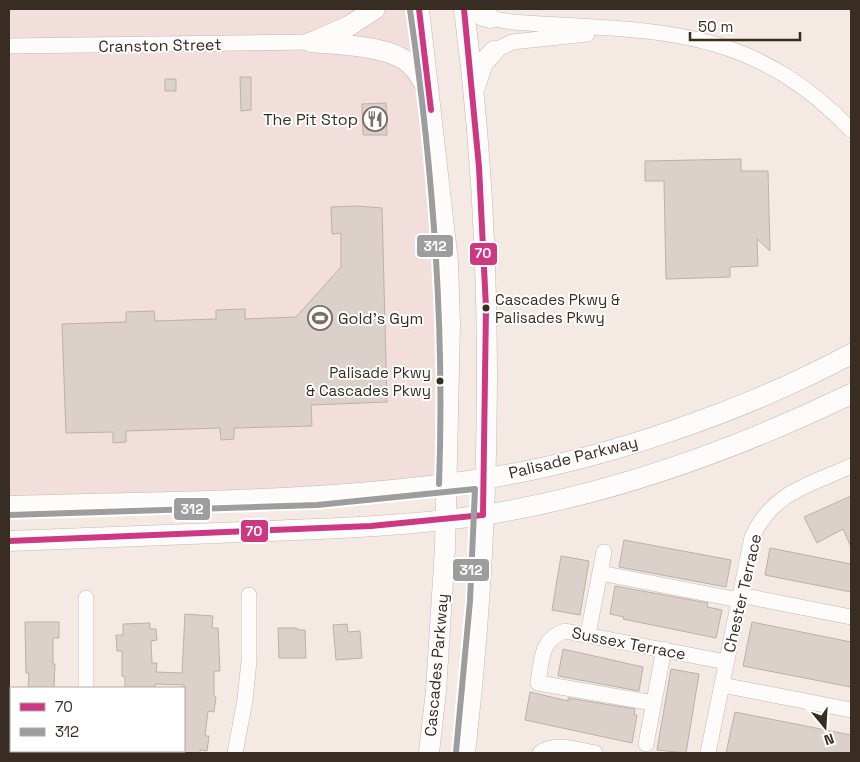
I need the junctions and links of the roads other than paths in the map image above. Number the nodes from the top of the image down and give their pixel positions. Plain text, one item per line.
1 (375, 9) edge
2 (419, 9) edge
3 (464, 9) edge
4 (482, 13) edge
5 (613, 29) junction
6 (311, 42) junction
7 (9, 46) edge
8 (494, 51) joint
9 (429, 91) junction
10 (473, 99) junction
11 (851, 130) edge
12 (851, 354) edge
13 (851, 394) edge
14 (851, 466) edge
15 (484, 479) junction
16 (448, 484) junction
17 (9, 506) edge
18 (483, 515) junction
19 (446, 518) junction
20 (9, 541) edge
21 (604, 552) dead end
22 (600, 573) junction
23 (249, 595) dead end
24 (739, 597) junction
25 (86, 598) dead end
26 (851, 617) edge
27 (588, 634) junction
28 (664, 649) junction
29 (726, 662) junction
30 (722, 684) junction
31 (86, 687) edge
32 (653, 703) junction
33 (851, 710) edge
34 (646, 744) dead end
35 (234, 753) edge
36 (429, 753) edge
37 (465, 753) edge
38 (540, 753) edge
39 (595, 753) edge
40 (708, 753) edge

1 - 6 main road
2 - 9 main road, Cascades Parkway
3 - 10 main road
4 - 5 street
5 - 8 street
5 - 11 street
6 - 7 street, Cranston Street
6 - 9 main road
8 - 10 main road
9 - 16 main road, Cascades Parkway
10 - 15 main road
12 - 15 main road, Palisade Parkway
13 - 18 main road
14 - 24 street, Chester Terrace
15 - 16 main road, Palisade Parkway
15 - 18 main road
16 - 17 main road, Palisade Parkway
16 - 19 main road, Cascades Parkway
18 - 19 main road
18 - 37 main road
19 - 20 main road
19 - 36 main road, Cascades Parkway
21 - 22 street
22 - 24 street
22 - 27 street
23 - 35 street
24 - 26 street
24 - 29 street, Chester Terrace
25 - 31 street
27 - 28 street, Sussex Terrace
27 - 32 street, Sussex Terrace
28 - 29 street, Sussex Terrace
28 - 32 street
29 - 30 street, Chester Terrace
30 - 33 street
30 - 40 street, Chester Terrace
32 - 34 street
38 - 39 street

